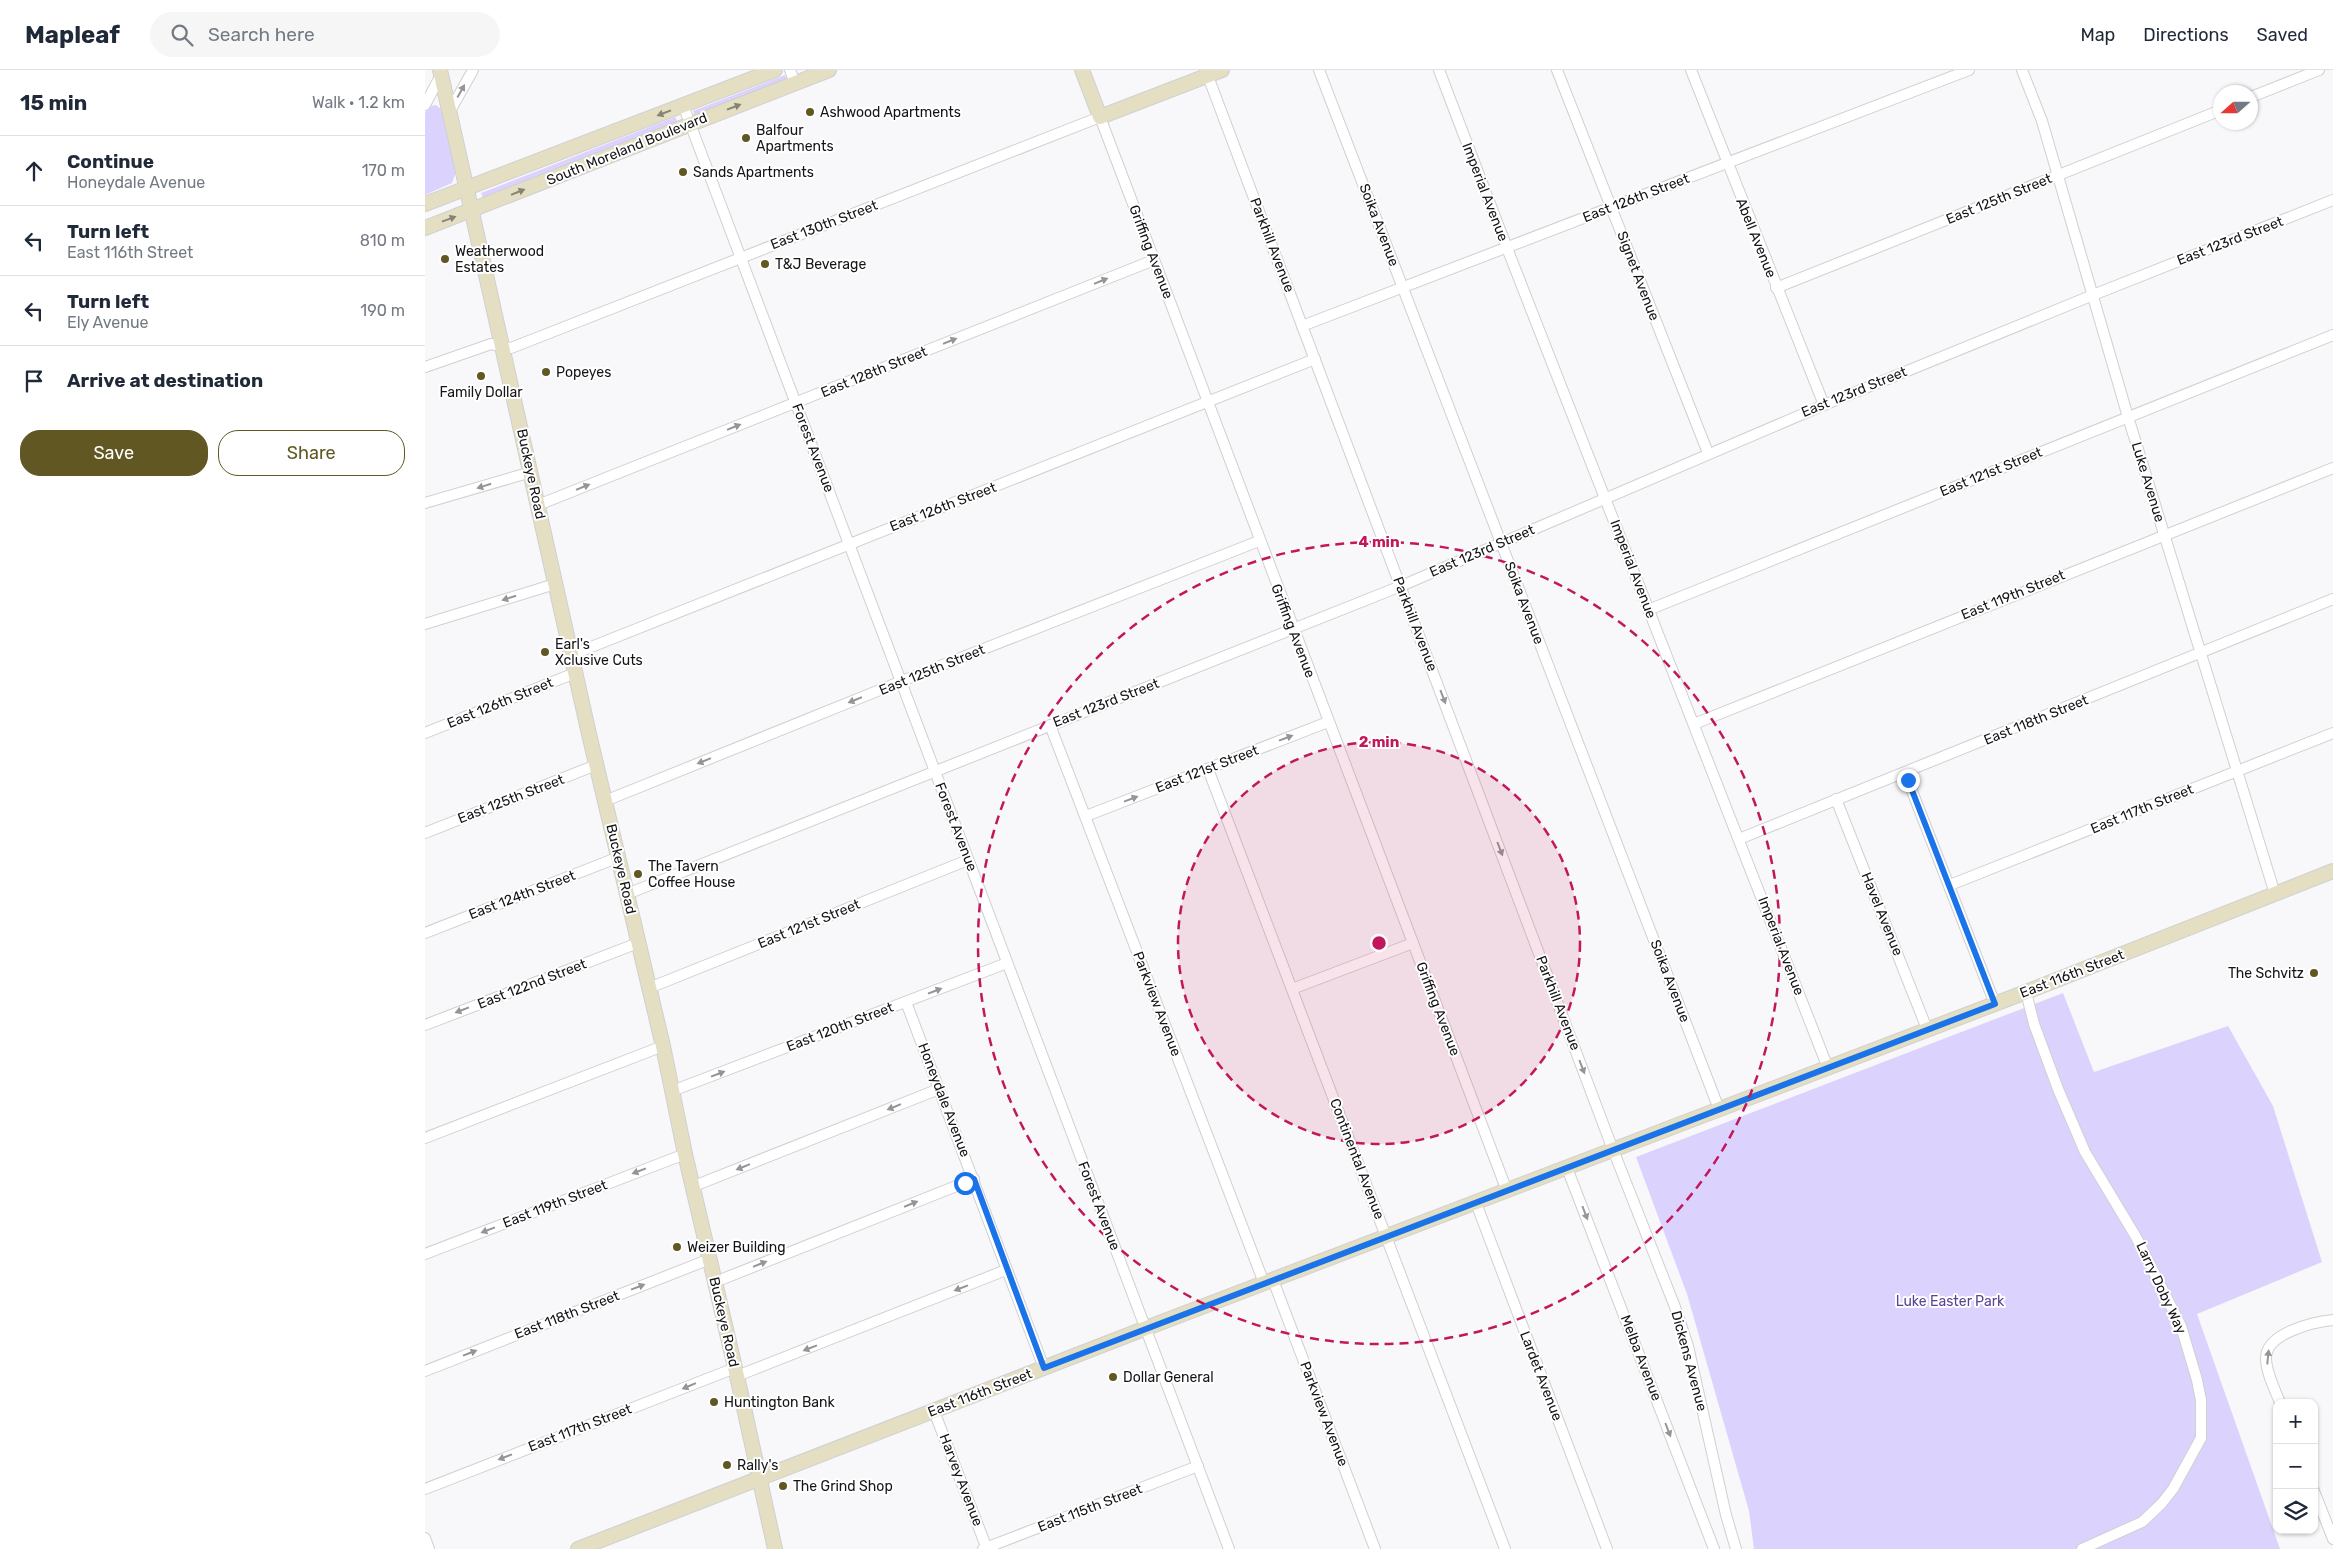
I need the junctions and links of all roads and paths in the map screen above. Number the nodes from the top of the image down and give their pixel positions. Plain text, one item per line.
1 (473, 70) edge
2 (775, 70) edge
3 (829, 70) edge
4 (1082, 70) edge
5 (1222, 70) edge
6 (1319, 70) edge
7 (1439, 70) edge
8 (1557, 70) edge
9 (1691, 70) edge
10 (1969, 70) edge
11 (2022, 70) edge
12 (2319, 70) edge
13 (442, 72) edge
14 (1206, 73) edge
15 (793, 77) edge
16 (2258, 95) edge
17 (425, 105) edge
18 (683, 105) junction
19 (450, 111) junction
20 (2213, 113) edge
21 (1100, 117) junction
22 (690, 124) junction
23 (1727, 163) junction
24 (2057, 175) junction
25 (467, 188) junction
26 (2333, 200) edge
27 (425, 204) edge
28 (1611, 208) junction
29 (473, 211) junction
30 (425, 228) edge
31 (1507, 248) junction
32 (740, 258) junction
33 (1154, 260) junction
34 (1402, 286) junction
35 (1776, 288) junction
36 (2092, 295) junction
37 (1302, 326) junction
38 (2333, 335) edge
39 (503, 347) junction
40 (1315, 359) junction
41 (425, 367) edge
42 (795, 403) junction
43 (1208, 403) junction
44 (1824, 405) junction
45 (2128, 417) junction
46 (1708, 454) junction
47 (2333, 468) edge
48 (531, 472) junction
49 (1605, 497) junction
50 (425, 503) edge
51 (538, 505) junction
52 (2165, 534) junction
53 (1259, 541) junction
54 (1501, 542) junction
55 (849, 543) junction
56 (555, 584) junction
57 (1401, 586) junction
58 (2333, 599) edge
59 (1648, 610) junction
60 (425, 624) edge
61 (1293, 629) junction
62 (2201, 653) junction
63 (571, 655) junction
64 (575, 673) junction
65 (900, 682) junction
66 (1328, 722) junction
67 (1694, 724) junction
68 (1051, 725) junction
69 (425, 733) edge
70 (2333, 733) edge
71 (596, 766) junction
72 (1208, 769) junction
73 (2237, 771) junction
74 (935, 772) junction
75 (1905, 773) junction
76 (1836, 799) junction
77 (605, 801) junction
78 (1086, 816) junction
79 (425, 832) edge
80 (1739, 839) junction
81 (619, 857) junction
82 (968, 860) junction
83 (2333, 871) edge
84 (1950, 885) junction
85 (627, 894) junction
86 (2275, 894) junction
87 (425, 933) edge
88 (638, 943) junction
89 (1413, 943) junction
90 (1007, 963) junction
91 (649, 988) junction
92 (1292, 989) junction
93 (2026, 992) junction
94 (906, 1002) junction
95 (1995, 1004) junction
96 (425, 1025) edge
97 (1927, 1029) junction
98 (663, 1046) junction
99 (1828, 1068) junction
100 (939, 1089) junction
101 (672, 1091) junction
102 (1719, 1109) junction
103 (425, 1138) edge
104 (1614, 1150) junction
105 (685, 1154) junction
106 (1567, 1168) junction
107 (974, 1179) junction
108 (694, 1186) junction
109 (1507, 1191) junction
110 (1475, 1203) junction
111 (1387, 1236) junction
112 (425, 1254) edge
113 (710, 1259) junction
114 (1006, 1270) junction
115 (1268, 1281) junction
116 (715, 1282) junction
117 (2333, 1320) edge
118 (1145, 1329) junction
119 (1044, 1368) junction
120 (425, 1370) edge
121 (736, 1372) junction
122 (2279, 1399) edge
123 (934, 1411) junction
124 (1198, 1466) junction
125 (759, 1480) junction
126 (425, 1489) edge
127 (2318, 1501) edge
128 (425, 1538) edge
129 (2333, 1539) edge
130 (986, 1548) edge
131 (429, 1549) edge
132 (578, 1549) edge
133 (775, 1549) edge
134 (1229, 1549) edge
135 (1375, 1549) edge
136 (1505, 1549) edge
137 (1607, 1549) edge
138 (1714, 1549) edge
139 (1737, 1549) edge
140 (2082, 1549) edge

19 -> 1 street
2 - 18 street, South Moreland Boulevard
3 - 15 street, South Moreland Boulevard
4 - 21 street, Griffing Avenue
5 - 14 street, East 130th Street
6 - 34 street, Soika Avenue
7 - 31 street, Imperial Avenue
8 - 28 street, Signet Avenue
9 - 23 street, Abell Avenue
10 - 23 street, East 126th Street
11 - 24 street, Luke Avenue
12 - 16 street
13 - 17 street
13 - 19 street, Buckeye Road
14 - 21 street, East 130th Street
14 - 37 street, Parkhill Avenue
22 -> 15 street, South Moreland Boulevard
18 - 22 street, Forest Avenue
18 -> 25 street, South Moreland Boulevard
19 - 25 street, Buckeye Road
20 - 24 street, East 125th Street
21 - 32 street, East 130th Street
21 - 33 street, Griffing Avenue
29 -> 22 street, South Moreland Boulevard
22 - 32 street, Forest Avenue
23 - 28 street, East 126th Street
23 - 35 street, Abell Avenue
24 - 35 street, East 125th Street
24 - 36 street, Luke Avenue
25 - 27 street, South Moreland Boulevard
25 - 29 street, Buckeye Road
26 - 36 street, East 123rd Street
28 - 31 street, East 126th Street
28 - 46 street, Signet Avenue
30 -> 29 street, South Moreland Boulevard
29 - 39 street, Buckeye Road
31 - 34 street, East 126th Street
31 - 49 street, Imperial Avenue
32 - 39 street, East 130th Street
32 - 42 street, Forest Avenue
42 -> 33 street, East 128th Street
33 - 43 street, Griffing Avenue
34 - 37 street, East 126th Street
34 - 54 street, Soika Avenue
35 - 44 street, Abell Avenue
36 - 44 street, East 123rd Street
36 - 45 street, Luke Avenue
37 - 40 street, Parkhill Avenue
38 - 45 street, East 121st Street
39 - 41 street, East 130th Street
39 - 48 street, Buckeye Road
40 - 43 street, East 126th Street
40 - 57 street, Parkhill Avenue
51 -> 42 street, East 128th Street
42 - 55 street, Forest Avenue
43 - 53 street, Griffing Avenue
43 - 55 street, East 126th Street
44 - 46 street, East 123rd Street
45 - 52 street, Luke Avenue
45 - 59 street, East 121st Street
46 - 49 street, East 123rd Street
47 - 52 street, East 119th Street
48 -> 50 street
48 - 51 street, Buckeye Road
49 - 54 street, East 123rd Street
49 - 59 street, Imperial Avenue
51 - 56 street, Buckeye Road
52 - 62 street, Luke Avenue
52 - 67 street, East 119th Street
53 - 61 street, Griffing Avenue
53 - 65 street, East 125th Street
54 - 57 street, East 123rd Street
54 - 102 street, Soika Avenue
55 - 63 street, East 126th Street
55 - 65 street, Forest Avenue
56 -> 60 street
56 - 63 street, Buckeye Road
57 - 61 street, East 123rd Street
57 -> 104 street, Parkhill Avenue
58 - 62 street, East 118th Street
59 - 67 street, Imperial Avenue
61 - 66 street, Griffing Avenue
61 - 68 street, East 123rd Street
62 - 73 street, Luke Avenue
62 - 75 street, East 118th Street
63 - 64 street, Buckeye Road
64 - 69 street, East 126th Street
64 - 71 street, Buckeye Road
65 - 74 street, Forest Avenue
65 -> 77 street, East 125th Street
72 -> 66 street, East 121st Street
66 - 89 street, Griffing Avenue
67 - 80 street, Imperial Avenue
68 - 74 street, East 123rd Street
68 - 78 street, Parkview Avenue
70 - 73 street, East 117th Street
71 - 77 street, Buckeye Road
71 - 79 street, East 125th Street
78 -> 72 street, East 121st Street
72 - 92 street, Continental Avenue
73 - 84 street, East 117th Street
73 - 86 street, Luke Avenue
74 - 82 street, Forest Avenue
74 - 85 street, East 123rd Street
75 - 76 street, East 118th Street
75 - 84 street
76 - 80 street, East 118th Street
76 - 97 street, Havel Avenue
77 - 81 street, Buckeye Road
78 - 115 street, Parkview Avenue
80 - 99 street, Imperial Avenue
81 - 85 street, Buckeye Road
81 - 87 street, East 124th Street
82 - 90 street, Forest Avenue
82 - 91 street, East 121st Street
83 - 86 street, East 116th Street
84 - 95 street
85 - 88 street, Buckeye Road
86 - 93 street, East 116th Street
88 - 91 street, Buckeye Road
88 -> 96 street, East 122nd Street
89 - 92 street
89 - 109 street, Griffing Avenue
94 -> 90 street, East 120th Street
90 - 118 street, Forest Avenue
91 - 98 street, Buckeye Road
92 - 111 street, Continental Avenue
93 - 95 street, East 116th Street
93 - 140 street, Larry Doby Way
94 - 100 street, Honeydale Avenue
101 -> 94 street, East 120th Street
95 - 97 street, East 116th Street
97 - 99 street, East 116th Street
98 - 101 street, Buckeye Road
98 - 103 street
99 - 102 street, East 116th Street
100 - 107 street, Honeydale Avenue
100 -> 108 street
101 - 105 street, Buckeye Road
102 - 104 street, East 116th Street
104 - 106 street, East 116th Street
104 - 139 street, Dickens Avenue
105 - 108 street, Buckeye Road
105 -> 112 street, East 119th Street
106 - 109 street, East 116th Street
106 -> 138 street, Melba Avenue
107 - 114 street, Honeydale Avenue
116 -> 107 street
108 - 113 street, Buckeye Road
109 - 110 street, East 116th Street
110 - 111 street, East 116th Street
110 - 137 street, Lardet Avenue
111 - 115 street, East 116th Street
111 - 136 street, Continental Avenue
113 - 116 street, Buckeye Road
120 -> 113 street, East 118th Street
114 - 119 street, Honeydale Avenue
114 -> 121 street, East 117th Street
115 - 118 street, East 116th Street
115 - 135 street, Parkview Avenue
116 - 121 street, Buckeye Road
122 -> 117 street
118 - 119 street, East 116th Street
118 - 124 street, Forest Avenue
119 - 123 street, East 116th Street
121 - 125 street, Buckeye Road
121 -> 126 street, East 117th Street
123 - 125 street, East 116th Street
123 - 130 street, Harvey Avenue
124 - 130 street, East 115th Street
124 - 134 street, Forest Avenue
125 - 132 street, East 116th Street
125 - 133 street, Buckeye Road
127 - 129 street
128 - 131 street

